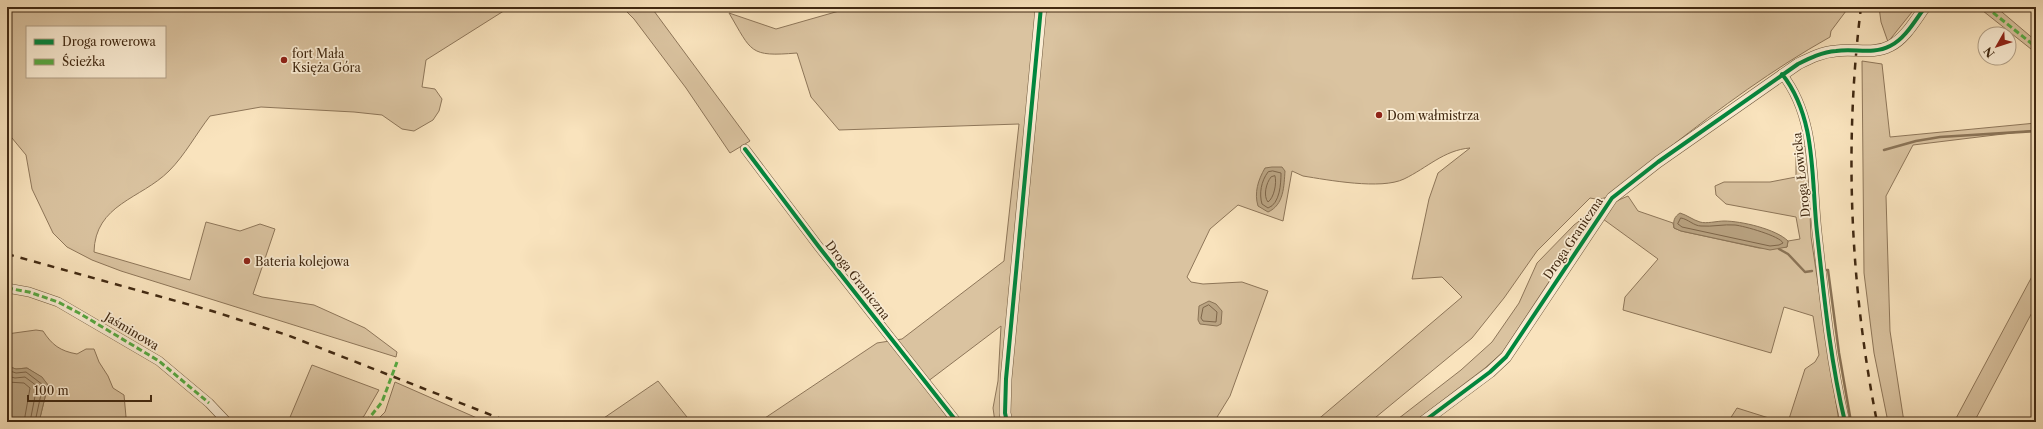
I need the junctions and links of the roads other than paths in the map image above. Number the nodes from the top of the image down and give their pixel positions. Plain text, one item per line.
1 (1041, 7) edge
2 (1925, 7) edge
3 (1782, 74) junction
4 (745, 149) dead end
5 (7, 288) edge
6 (228, 422) edge
7 (957, 422) edge
8 (1007, 422) edge
9 (1423, 422) edge
10 (1845, 422) edge

1 - 8 street
2 - 3 street
3 - 9 street, Droga Graniczna
3 - 10 street, Droga Łowicka
4 - 7 street, Droga Graniczna
5 - 6 street, Jaśminowa

